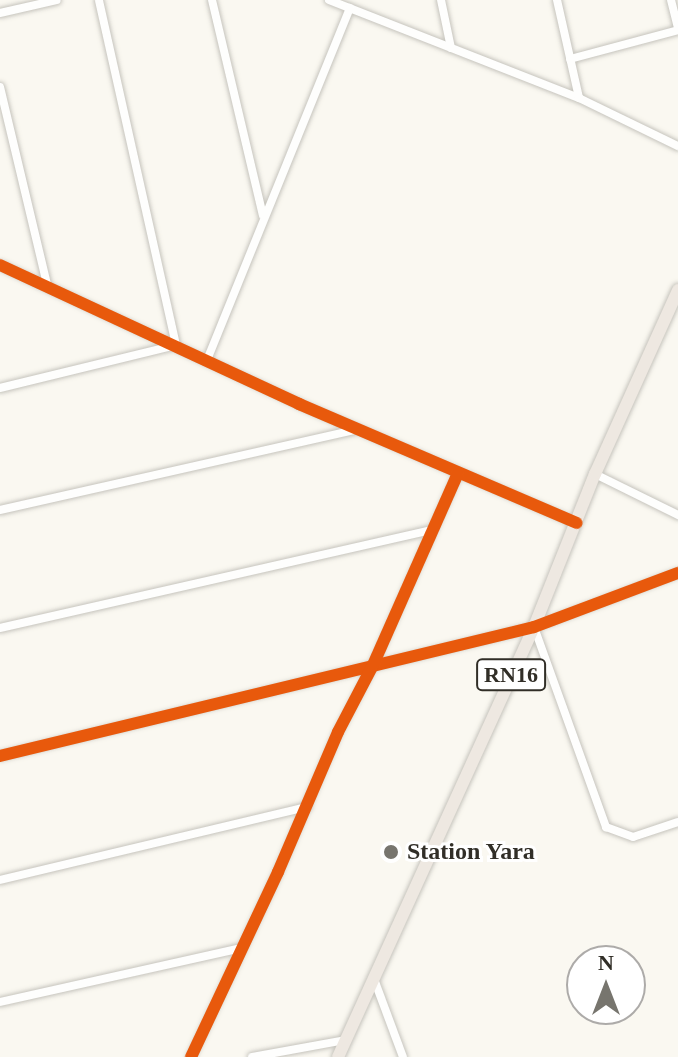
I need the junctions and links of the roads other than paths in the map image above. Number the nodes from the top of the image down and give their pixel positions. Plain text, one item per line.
1 (57, 0) edge
2 (99, 0) edge
3 (212, 0) edge
4 (329, 0) edge
5 (441, 0) edge
6 (557, 0) edge
7 (671, 0) edge
8 (350, 8) junction
9 (0, 13) edge
10 (678, 30) edge
11 (451, 48) junction
12 (570, 59) junction
13 (0, 87) edge
14 (579, 98) junction
15 (678, 146) edge
16 (263, 215) junction
17 (0, 265) edge
18 (47, 285) junction
19 (678, 290) edge
20 (176, 345) junction
21 (207, 360) junction
22 (0, 388) edge
23 (356, 430) junction
24 (458, 473) junction
25 (595, 474) junction
26 (0, 510) edge
27 (678, 515) edge
28 (577, 523) junction
29 (431, 530) junction
30 (678, 573) edge
31 (534, 627) junction
32 (0, 628) edge
33 (373, 665) junction
34 (0, 756) edge
35 (307, 807) junction
36 (678, 822) edge
37 (0, 880) edge
38 (241, 948) junction
39 (374, 978) junction
40 (0, 1002) edge
41 (346, 1040) junction
42 (191, 1057) edge
43 (252, 1057) edge
44 (338, 1057) edge
45 (403, 1057) edge

1 - 9 street
2 - 20 street
3 - 16 street
4 - 8 street
5 - 11 street
6 - 12 street
7 - 10 street
8 - 11 street
8 - 16 street
10 - 12 street
11 - 14 street
12 - 14 street
13 - 18 street
14 - 15 street
16 - 21 street
17 - 18 street
18 - 20 street
19 - 25 main road, RN16
20 - 21 street
20 - 22 street
21 - 23 street
23 - 24 street
23 - 26 street
24 - 28 street
24 - 29 street
25 - 27 street
25 - 28 main road, RN16
28 - 31 main road, RN16
29 - 32 street
29 - 33 street
30 - 31 street
31 - 33 street
31 - 36 street
31 - 39 main road, RN16
33 - 34 street
33 - 35 street
35 - 37 street
35 - 38 street
38 - 40 street
38 - 42 street
39 - 41 main road, RN16
39 - 45 street
41 - 43 street
41 - 44 main road, RN16

